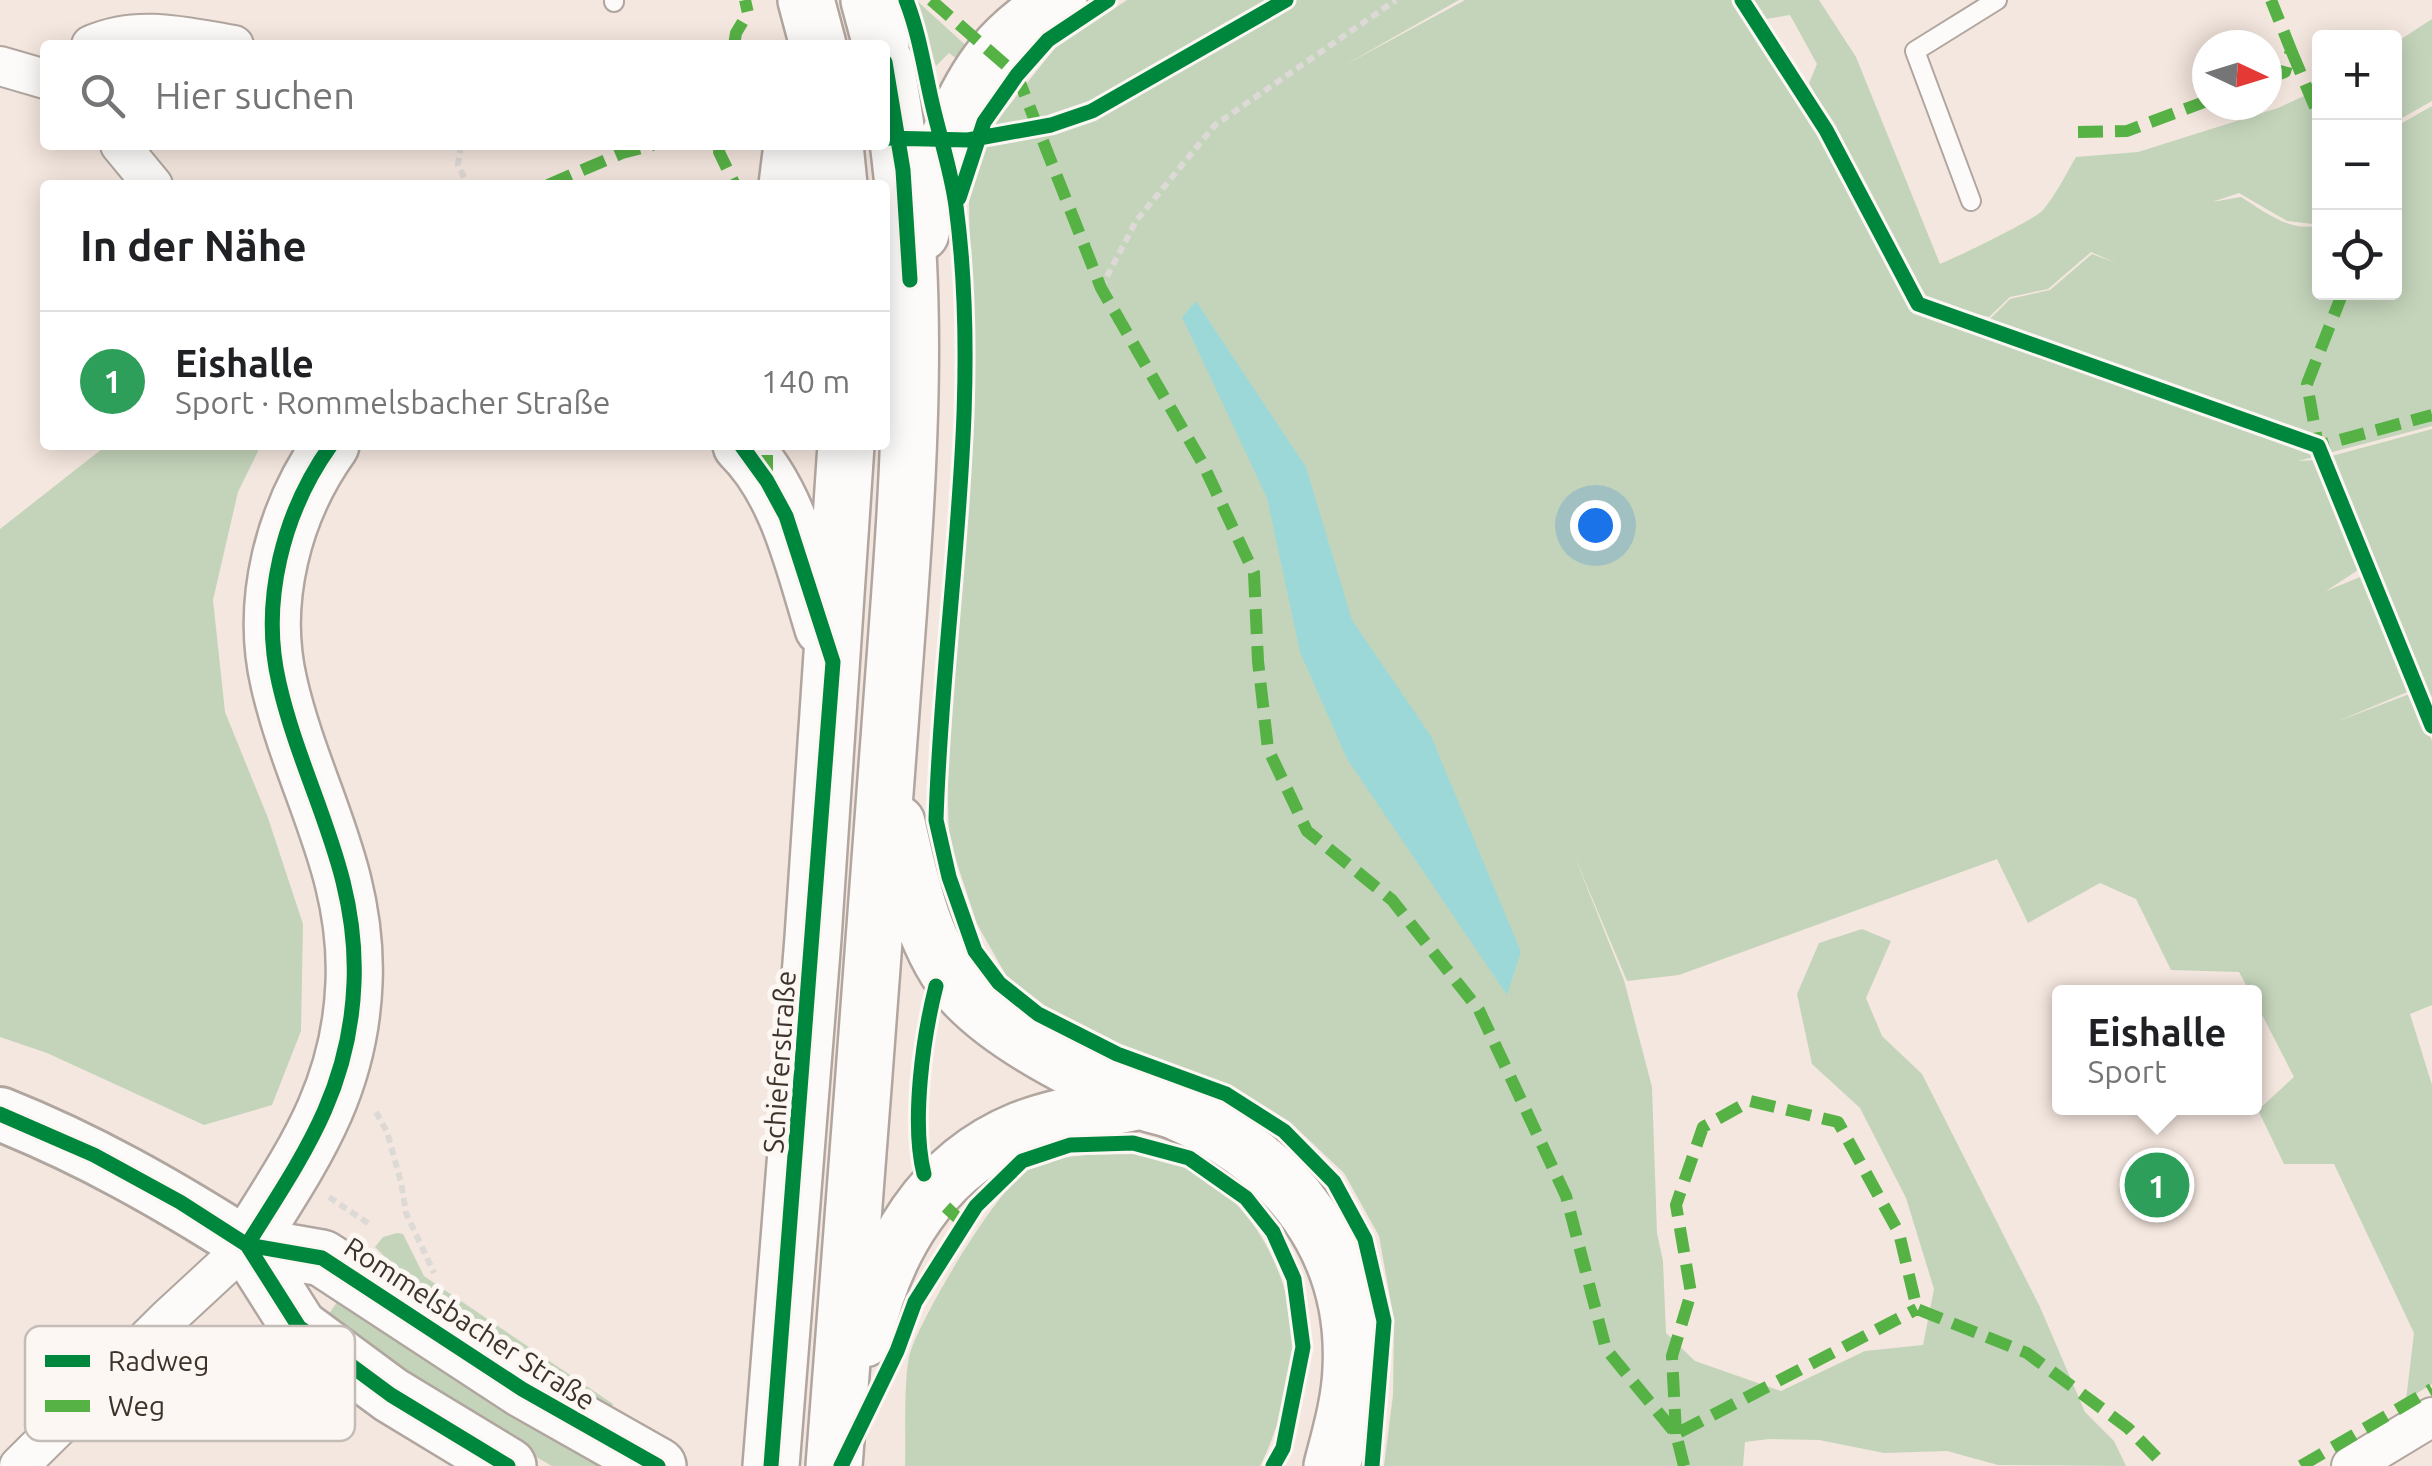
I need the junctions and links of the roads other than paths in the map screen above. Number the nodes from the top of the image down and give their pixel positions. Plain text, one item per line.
1 (769, 0) edge
2 (806, 0) edge
3 (870, 0) edge
4 (1058, 0) edge
5 (1997, 0) edge
6 (109, 40) edge
7 (201, 40) edge
8 (778, 40) edge
9 (817, 40) edge
10 (880, 40) edge
11 (0, 66) edge
12 (40, 78) edge
13 (890, 92) edge
14 (124, 150) edge
15 (791, 150) edge
16 (836, 150) edge
17 (149, 180) edge
18 (788, 180) edge
19 (838, 180) edge
20 (1970, 200) dead end
21 (910, 280) junction
22 (327, 450) edge
23 (745, 450) edge
24 (846, 450) edge
25 (833, 662) junction
26 (886, 776) junction
27 (1141, 1101) junction
28 (0, 1114) edge
29 (246, 1245) junction
30 (160, 1326) edge
31 (298, 1326) edge
32 (355, 1368) edge
33 (2432, 1417) edge
34 (44, 1441) edge
35 (646, 1460) edge
36 (19, 1466) edge
37 (508, 1466) edge
38 (770, 1466) edge
39 (835, 1466) edge
40 (1332, 1466) edge
41 (2351, 1466) edge

1 - 8 main road
2 - 9 main road
3 - 10 main road
4 - 21 main road
5 - 20 lane
6 - 7 street
11 - 12 street
13 - 21 main road
14 - 17 street
15 - 18 main road
16 - 19 main road
21 - 26 main road
22 - 29 main road
23 - 25 main road
24 - 25 main road, Schieferstraße
25 - 38 main road, Schieferstraße
26 - 27 main road
26 - 39 main road
27 - 39 main road
27 - 40 main road
28 - 29 main road, Rommelsbacher Straße
29 - 30 street
29 - 31 main road, Rommelsbacher Straße
29 - 35 main road, Rommelsbacher Straße
32 - 37 main road, Rommelsbacher Straße
33 - 41 street
34 - 36 street

